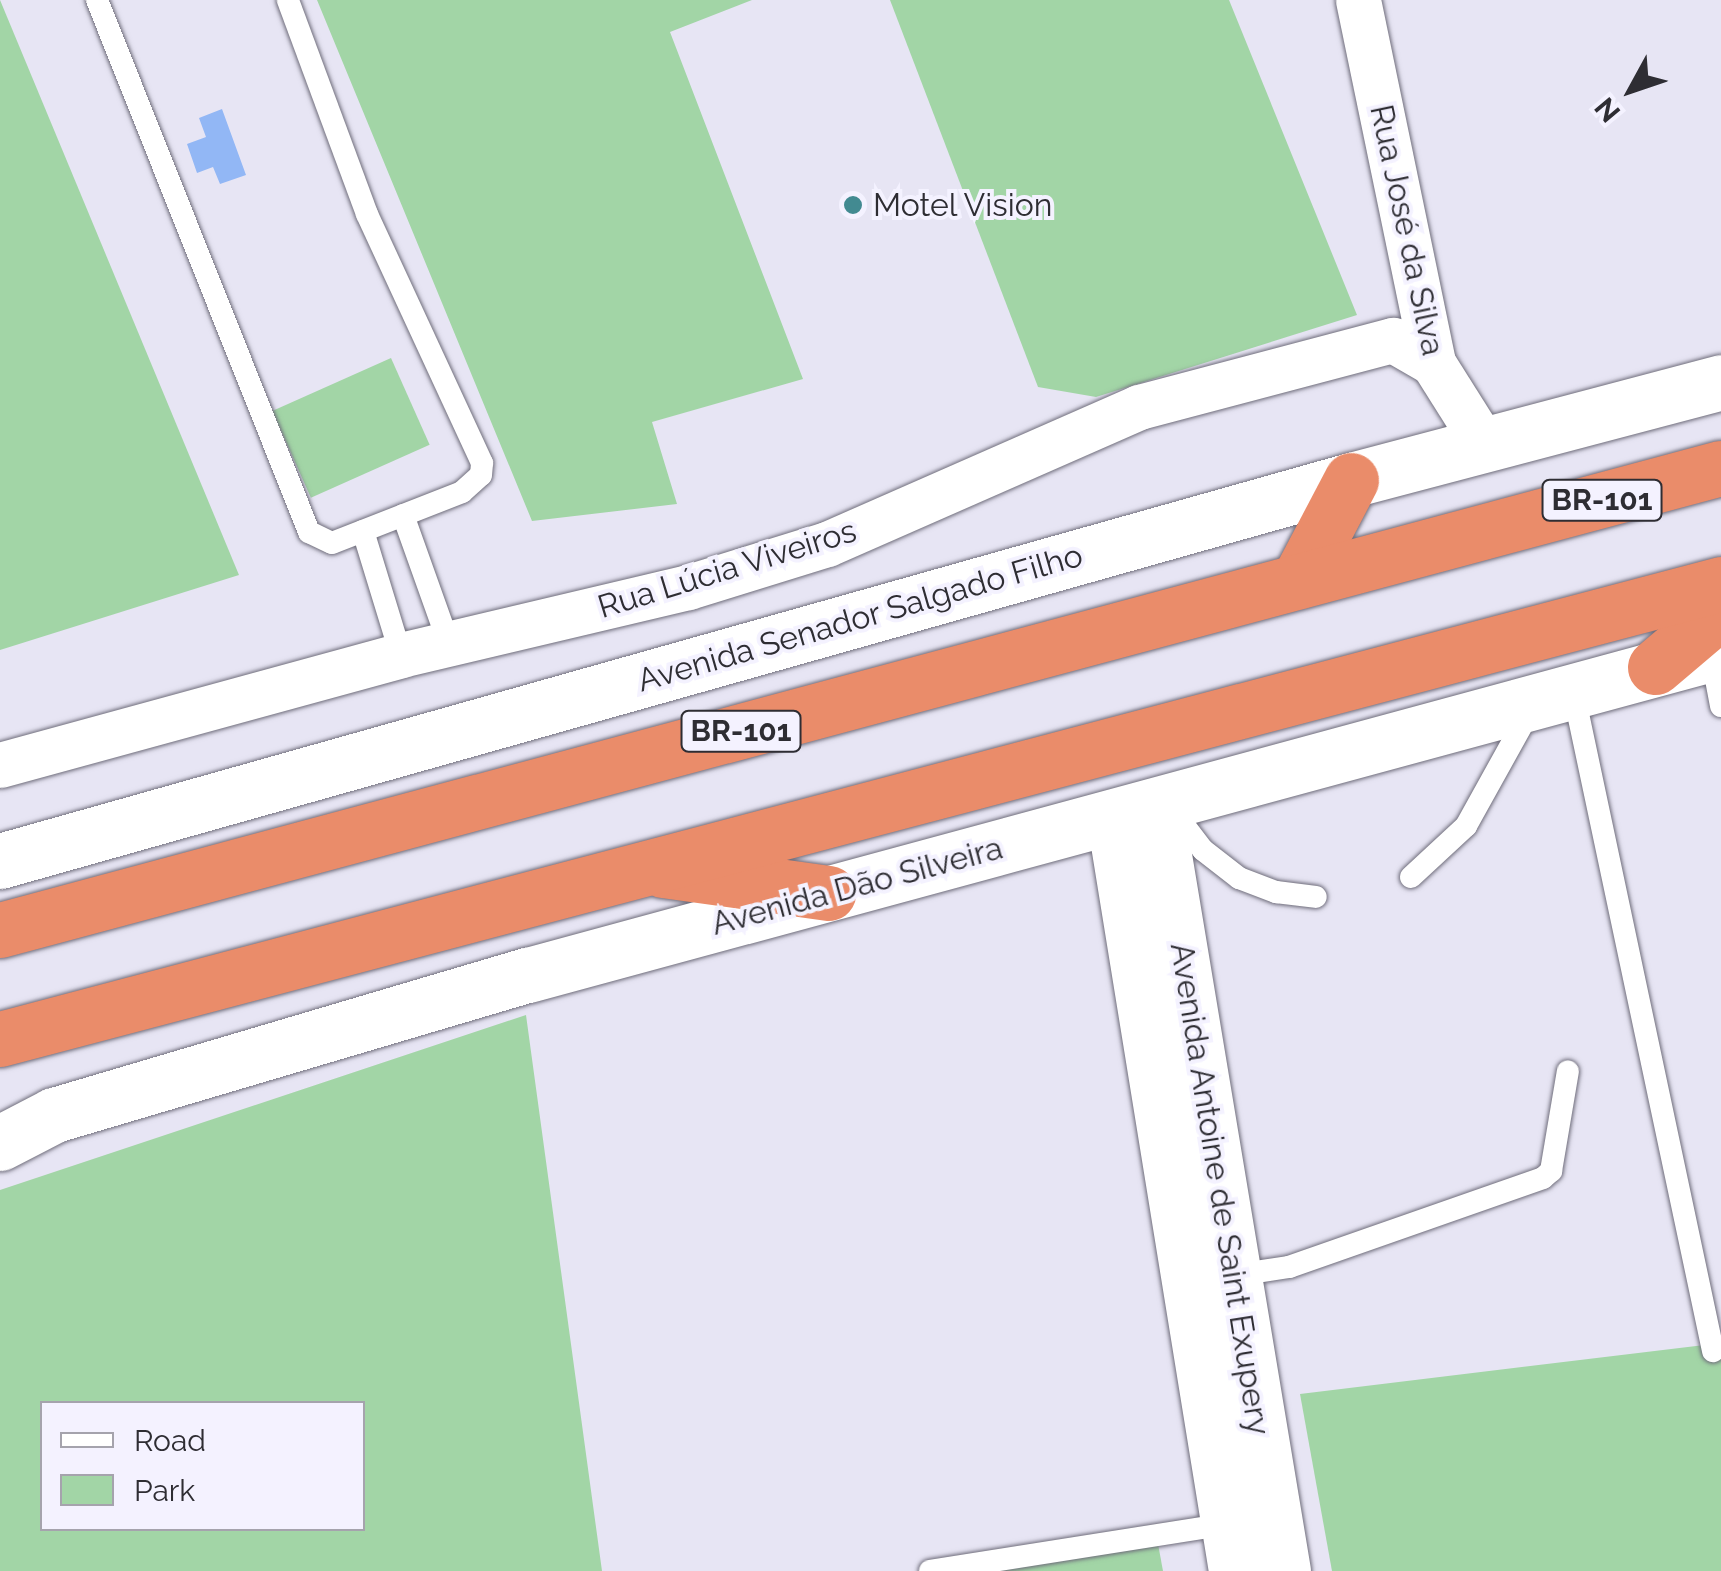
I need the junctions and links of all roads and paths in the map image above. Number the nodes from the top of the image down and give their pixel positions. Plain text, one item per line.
1 (96, 0) edge
2 (288, 0) edge
3 (1358, 0) edge
4 (1433, 363) junction
5 (1721, 382) edge
6 (1486, 447) junction
7 (1721, 468) edge
8 (1351, 480) junction
9 (403, 515) junction
10 (363, 531) junction
11 (1298, 581) junction
12 (1721, 584) edge
13 (449, 644) junction
14 (401, 655) junction
15 (1718, 655) edge
16 (1656, 667) joint
17 (1554, 695) junction
18 (0, 765) edge
19 (1146, 810) junction
20 (0, 861) edge
21 (635, 866) junction
22 (1411, 877) dead end
23 (828, 893) junction
24 (1316, 897) dead end
25 (0, 930) edge
26 (0, 1040) edge
27 (1568, 1071) dead end
28 (0, 1143) edge
29 (1236, 1275) junction
30 (1221, 1332) junction
31 (1712, 1351) dead end
32 (1232, 1547) edge
33 (930, 1571) edge
34 (1283, 1571) edge

1 - 10 lane
2 - 9 lane
3 - 4 street, Rua José da Silva
4 - 6 street, Rua José da Silva
4 - 13 street, Rua Lúcia Viveiros
5 - 6 main road, Avenida Senador Salgado Filho
6 - 8 main road, Avenida Senador Salgado Filho
7 - 11 highway, BR-101
8 - 11 highway
8 - 20 main road, Avenida Senador Salgado Filho
9 - 10 lane
9 - 13 lane
10 - 14 lane
11 - 25 highway, BR-101
12 - 21 highway
13 - 14 street, Rua Lúcia Viveiros
14 - 18 street, Rua Lúcia Viveiros
15 - 16 highway
16 - 17 main road, Avenida Dão Silveira
17 - 19 main road, Avenida Dão Silveira
17 - 22 lane
17 - 31 lane
19 - 23 main road, Avenida Dão Silveira
19 - 24 lane
19 - 29 main road, Avenida Antoine de Saint Exupery
19 - 30 main road, Avenida Antoine de Saint Exupery
21 - 23 highway
21 - 26 highway
23 - 28 main road, Avenida Dão Silveira
27 - 29 lane
29 - 30 main road, Avenida Antoine de Saint Exupery
30 - 32 main road, Avenida Antoine de Saint Exupery
30 - 34 main road, Avenida Antoine de Saint Exupery
32 - 33 lane

